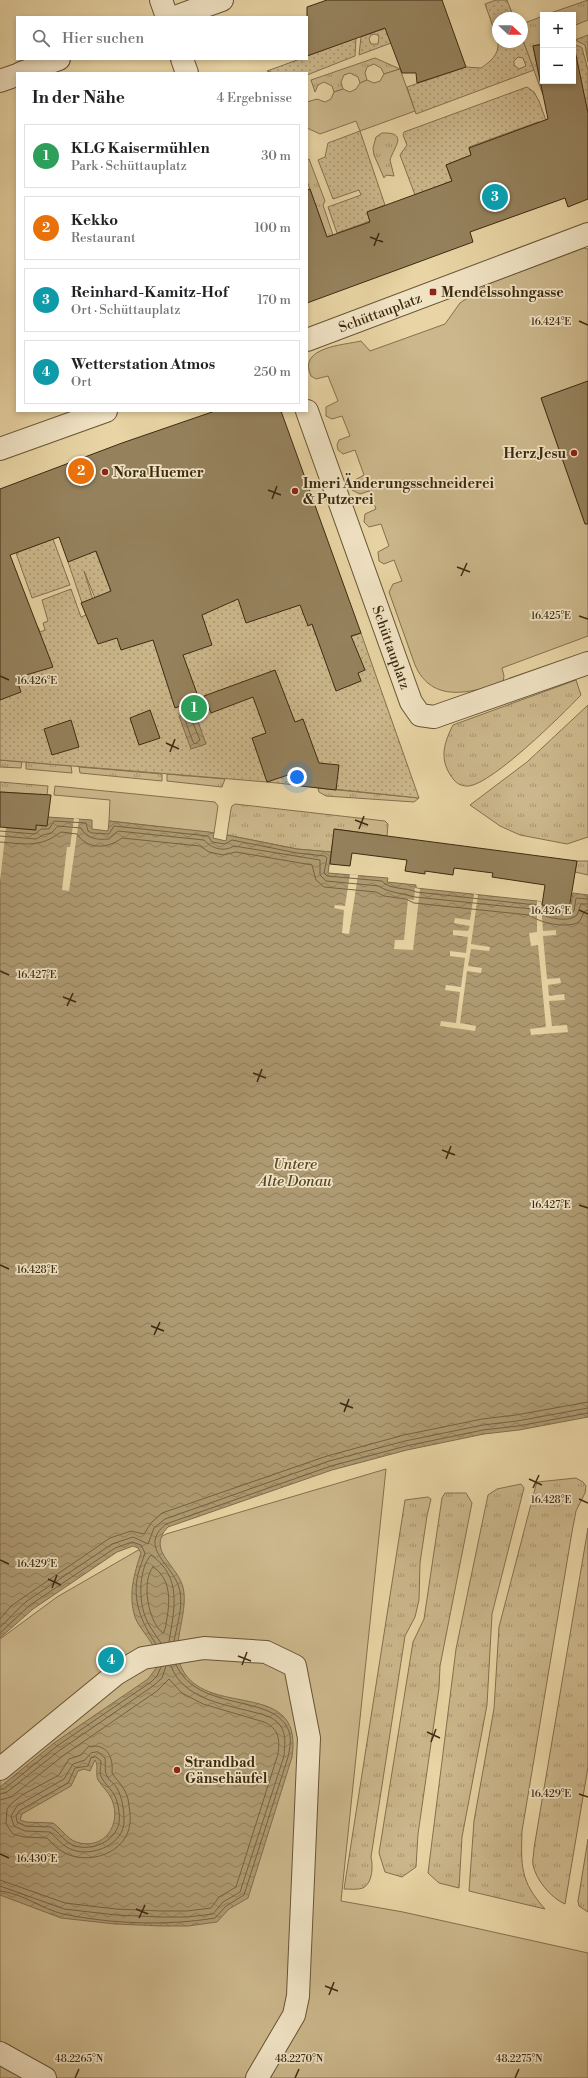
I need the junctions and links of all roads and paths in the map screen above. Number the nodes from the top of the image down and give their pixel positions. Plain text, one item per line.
1 (161, 0) edge
2 (222, 0) edge
3 (167, 16) edge
4 (178, 16) edge
5 (56, 60) edge
6 (182, 60) edge
7 (25, 72) edge
8 (187, 72) edge
9 (16, 75) edge
10 (0, 81) edge
11 (588, 234) edge
12 (308, 340) edge
13 (103, 412) edge
14 (307, 412) edge
15 (0, 449) edge
16 (588, 663) edge
17 (0, 1769) edge
18 (0, 2053) edge
19 (45, 2078) edge
20 (258, 2078) edge

1 - 3 street
2 - 4 street
5 - 7 street
6 - 8 street
9 - 10 street
11 - 12 street, Schüttauplatz
13 - 15 street
14 - 16 street, Schüttauplatz
17 - 20 street
18 - 19 street

